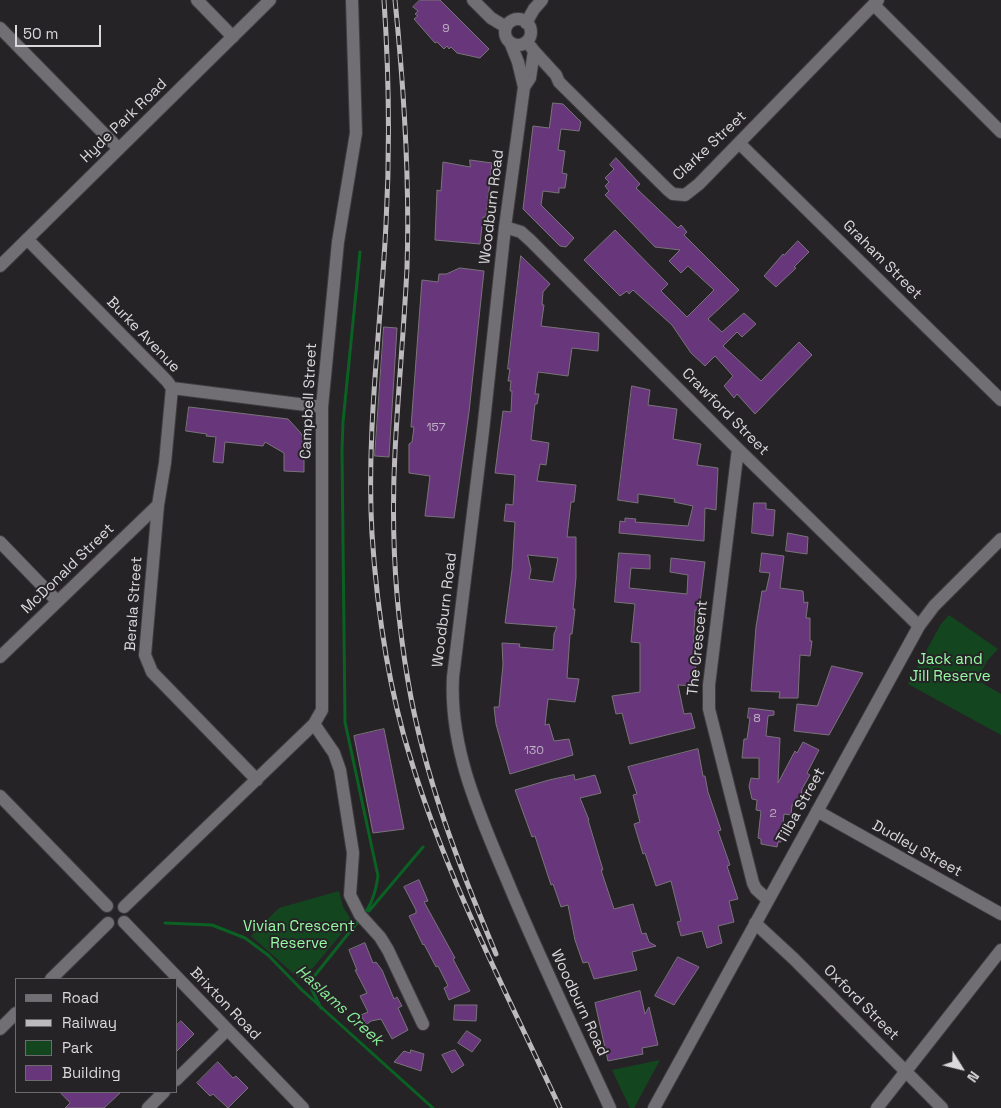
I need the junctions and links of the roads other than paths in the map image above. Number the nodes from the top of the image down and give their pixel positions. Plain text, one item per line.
1 (197, 0) edge
2 (270, 0) edge
3 (352, 0) edge
4 (473, 0) edge
5 (542, 0) edge
6 (876, 2) edge
7 (526, 23) junction
8 (506, 27) junction
9 (0, 28) edge
10 (233, 36) junction
11 (510, 42) junction
12 (530, 46) junction
13 (560, 82) junction
14 (527, 83) junction
15 (1001, 132) edge
16 (739, 143) junction
17 (119, 149) junction
18 (505, 227) junction
19 (27, 239) junction
20 (2, 260) edge
21 (172, 388) junction
22 (1001, 400) edge
23 (322, 407) junction
24 (738, 449) junction
25 (158, 505) junction
26 (1001, 539) edge
27 (0, 542) edge
28 (57, 601) junction
29 (919, 626) junction
30 (0, 657) edge
31 (314, 724) junction
32 (257, 780) junction
33 (0, 796) edge
34 (817, 811) junction
35 (768, 900) junction
36 (107, 906) junction
37 (124, 908) junction
38 (1001, 914) edge
39 (124, 922) junction
40 (755, 923) junction
41 (108, 924) junction
42 (1001, 950) edge
43 (52, 978) edge
44 (177, 978) edge
45 (178, 979) edge
46 (15, 1014) edge
47 (424, 1024) dead end
48 (0, 1029) edge
49 (227, 1030) junction
50 (906, 1071) junction
51 (178, 1078) edge
52 (163, 1093) edge
53 (148, 1108) edge
54 (303, 1108) edge
55 (610, 1108) edge
56 (654, 1108) edge
57 (876, 1108) edge
58 (942, 1108) edge

1 - 10 street
2 - 10 street, Hyde Park Road
3 - 23 street, Campbell Street
4 - 8 street
5 - 7 street
6 - 15 street
6 - 16 street, Clarke Street
7 - 8 street
7 - 12 street
8 - 11 street
9 - 17 street
10 - 17 street, Hyde Park Road
11 - 12 street
11 - 14 street, Woodburn Road
12 - 13 street, Clarke Street
12 - 14 street, Woodburn Road
13 - 14 street, Clarke Street
13 - 16 street, Clarke Street
14 - 18 street, Woodburn Road
16 - 22 street, Graham Street
17 - 19 street, Hyde Park Road
18 - 24 street, Crawford Street
18 - 55 street, Woodburn Road
19 - 20 street, Hyde Park Road
19 - 21 street, Burke Avenue
21 - 23 street, Burke Avenue
21 - 25 street, Berala Street
23 - 31 street, Campbell Street
24 - 29 street, Crawford Street
24 - 35 street, The Crescent
25 - 28 street, McDonald Street
25 - 32 street, Berala Street
26 - 29 street, Tilba Street
27 - 28 street
28 - 30 street, McDonald Street
29 - 34 street, Tilba Street
31 - 32 street, Campbell Street
31 - 47 street
32 - 37 street, Campbell Street
33 - 36 street
34 - 35 street, Tilba Street
34 - 38 street, Dudley Street
35 - 40 street, Tilba Street
36 - 37 street
36 - 41 street
37 - 39 street
39 - 41 street
39 - 44 street, Brixton Road
40 - 50 street, Oxford Street
40 - 56 street, Tilba Street
41 - 43 street
42 - 50 street
45 - 49 street, Brixton Road
46 - 48 street
49 - 51 street
49 - 54 street, Brixton Road
50 - 57 street
50 - 58 street, Oxford Street
52 - 53 street

